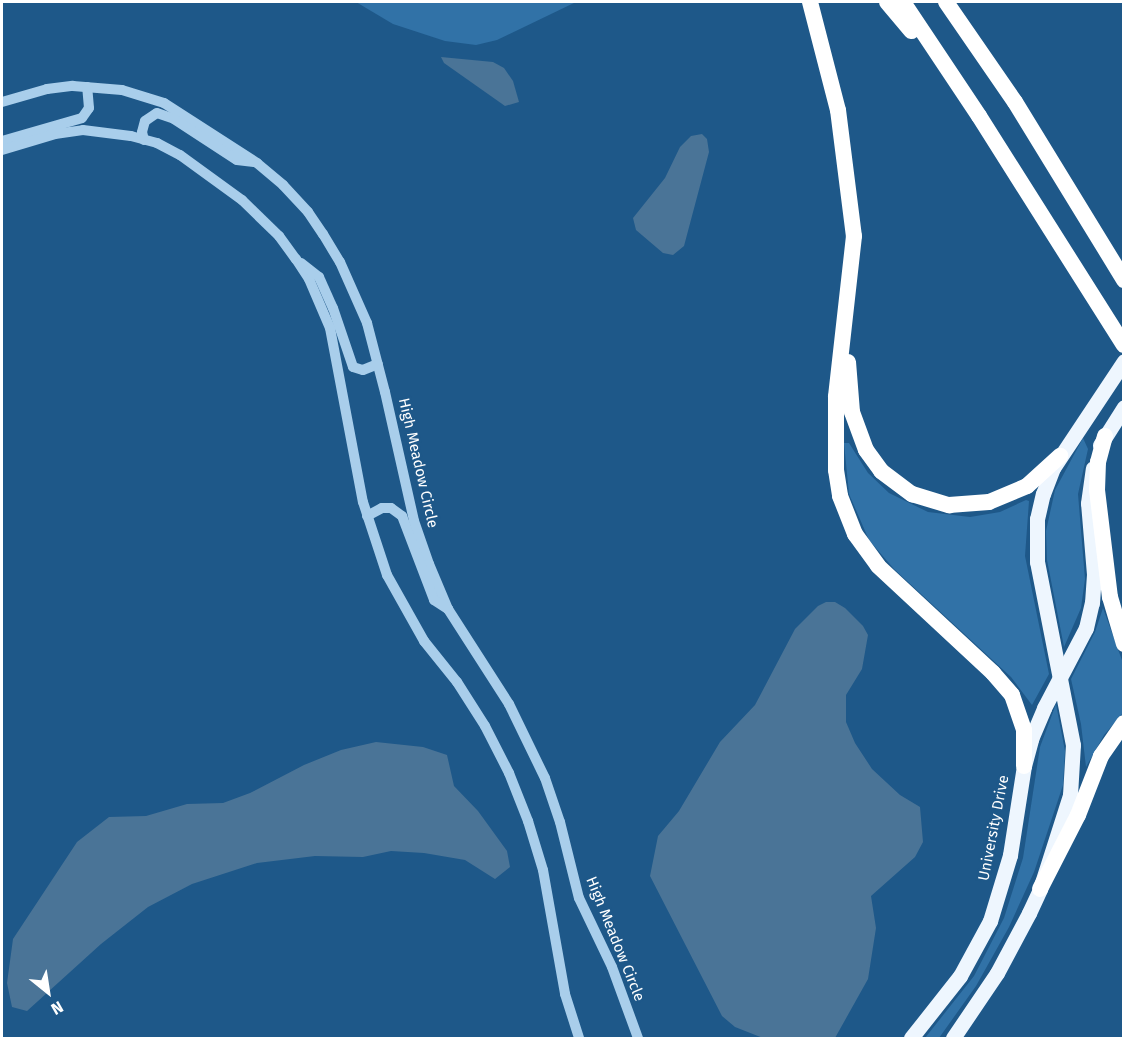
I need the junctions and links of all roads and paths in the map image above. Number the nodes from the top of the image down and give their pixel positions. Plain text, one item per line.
1 (810, 2) edge
2 (887, 2) edge
3 (903, 2) edge
4 (946, 2) edge
5 (87, 87) junction
6 (2, 102) edge
7 (979, 116) junction
8 (144, 140) junction
9 (2, 141) edge
10 (2, 150) edge
11 (257, 163) junction
12 (296, 259) junction
13 (1124, 280) edge
14 (845, 328) junction
15 (1124, 345) edge
16 (1124, 361) edge
17 (378, 364) junction
18 (1119, 413) edge
19 (1105, 436) junction
20 (1060, 456) junction
21 (367, 516) junction
22 (448, 609) junction
23 (1124, 644) edge
24 (1060, 678) junction
25 (1124, 723) edge
26 (1024, 766) junction
27 (1040, 889) junction
28 (579, 1038) edge
29 (638, 1038) edge
30 (911, 1038) edge
31 (953, 1038) edge

1 - 14 highway
2 - 7 highway
3 - 7 highway
4 - 13 highway
5 - 6 street, High Meadow Circle
5 - 9 street
5 - 11 street, High Meadow Circle
7 - 15 highway
8 - 10 street
8 - 11 street
8 - 12 street
11 - 17 street, High Meadow Circle
12 - 17 street
12 - 21 street
14 - 20 highway
14 - 26 highway
16 - 20 main road
17 - 22 street, High Meadow Circle
18 - 19 main road, University Drive
19 - 23 highway
19 - 24 main road, University Drive
20 - 24 main road
21 - 22 street
21 - 28 street
22 - 29 street, High Meadow Circle
24 - 26 main road, University Drive
24 - 27 main road
25 - 27 highway
26 - 30 main road, University Drive
27 - 31 main road

